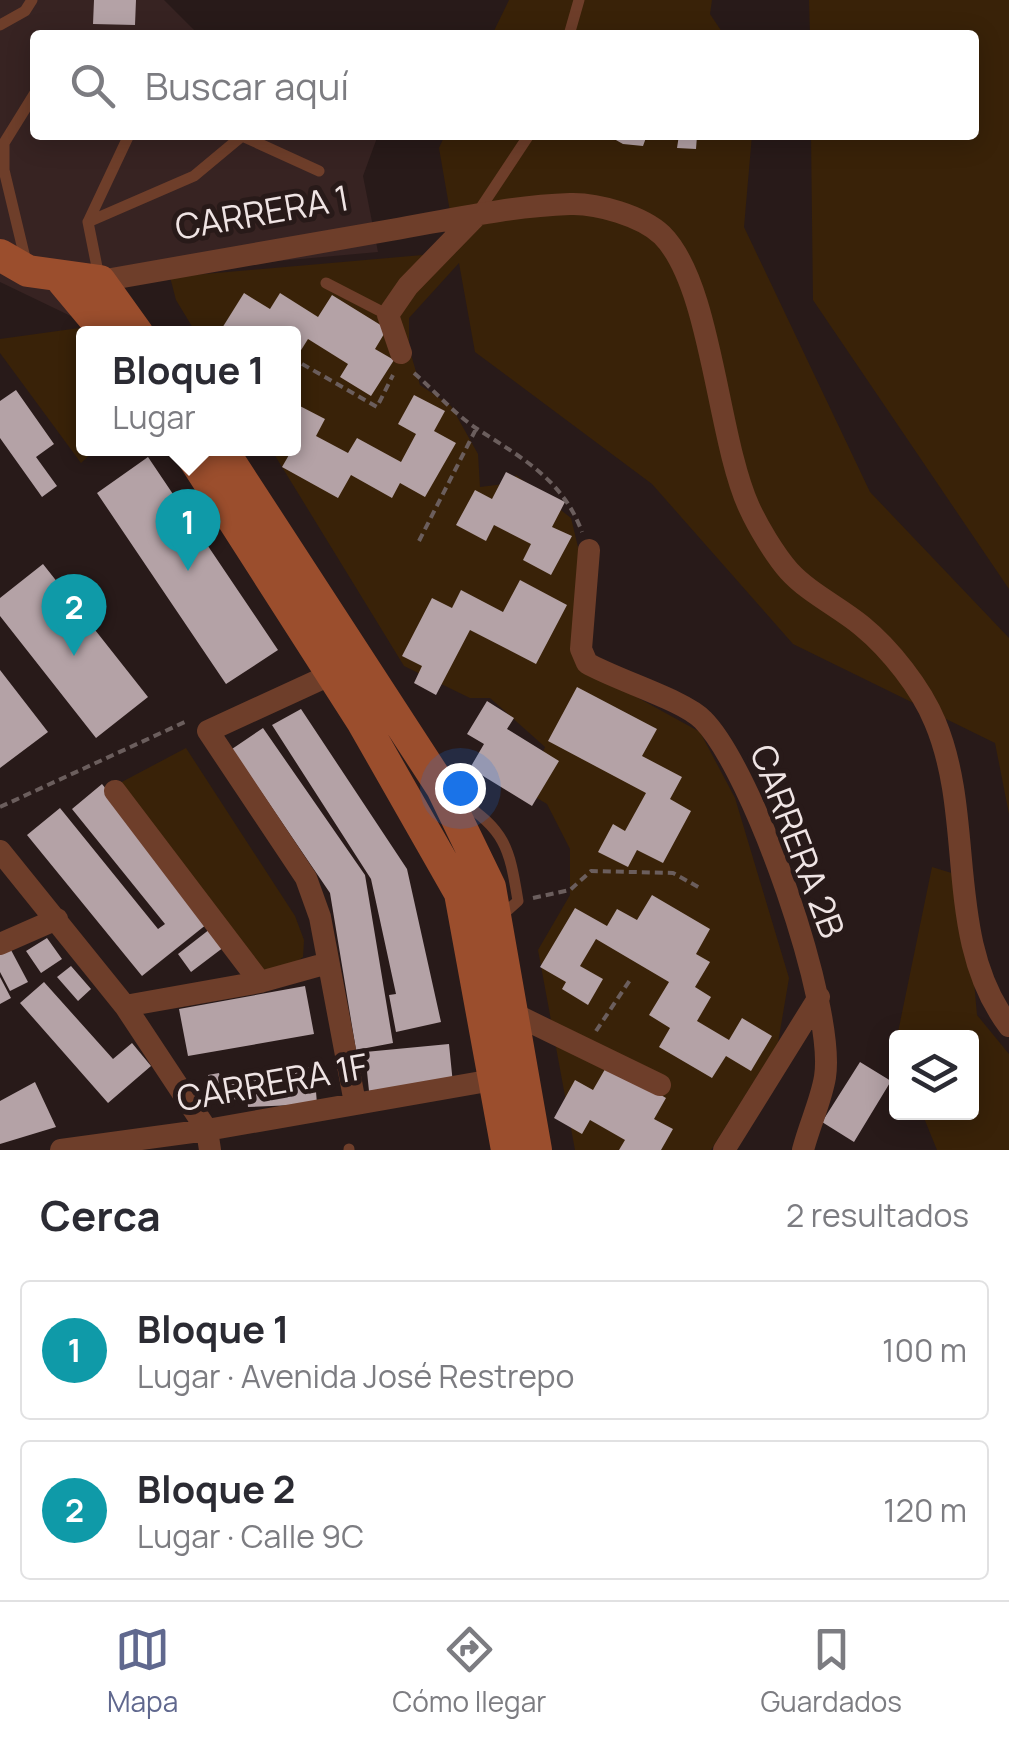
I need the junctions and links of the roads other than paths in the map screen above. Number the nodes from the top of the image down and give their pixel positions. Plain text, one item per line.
1 (32, 0) edge
2 (579, 0) edge
3 (0, 25) edge
4 (570, 30) edge
5 (30, 101) edge
6 (127, 140) edge
7 (236, 140) edge
8 (250, 140) edge
9 (526, 140) edge
10 (319, 171) dead end
11 (476, 216) junction
12 (88, 222) junction
13 (14, 263) edge
14 (60, 278) junction
15 (100, 281) junction
16 (326, 283) dead end
17 (388, 315) junction
18 (100, 326) edge
19 (132, 326) edge
20 (400, 357) road end
21 (192, 456) edge
22 (225, 456) edge
23 (588, 550) road end
24 (332, 674) junction
25 (442, 788) junction
26 (115, 791) dead end
27 (408, 797) junction
28 (0, 852) edge
29 (57, 919) junction
30 (0, 944) edge
31 (328, 964) junction
32 (260, 982) junction
33 (820, 998) junction
34 (125, 1006) junction
35 (512, 1013) junction
36 (1009, 1026) edge
37 (493, 1080) junction
38 (660, 1085) dead end
39 (355, 1103) junction
40 (208, 1140) edge
41 (61, 1150) edge
42 (507, 1150) edge
43 (536, 1150) edge
44 (724, 1150) edge
45 (803, 1150) edge

1 - 3 lane
2 - 4 lane
5 - 13 lane
6 - 12 lane
7 - 12 lane
8 - 10 lane
9 - 11 lane
11 - 15 street, CARRERA 1
11 - 17 street
11 - 36 street, CARRERA 1
12 - 15 lane
13 - 14 main road, CARRERA 1
14 - 15 main road, CARRERA 1
14 - 18 main road
15 - 19 main road
16 - 17 lane
17 - 20 street
21 - 24 main road
22 - 25 main road
23 - 33 street, CARRERA 2B
24 - 27 main road
24 - 31 street
25 - 27 lane
25 - 35 main road
26 - 32 street
27 - 37 main road
28 - 29 street
29 - 30 street
29 - 34 street
31 - 32 street
31 - 39 street
32 - 34 street
33 - 44 street
33 - 45 street
34 - 40 street
35 - 38 street
35 - 43 main road
37 - 39 street, CARRERA 1F
37 - 42 main road
39 - 40 street, CARRERA 1F
40 - 41 street, CARRERA 1F

